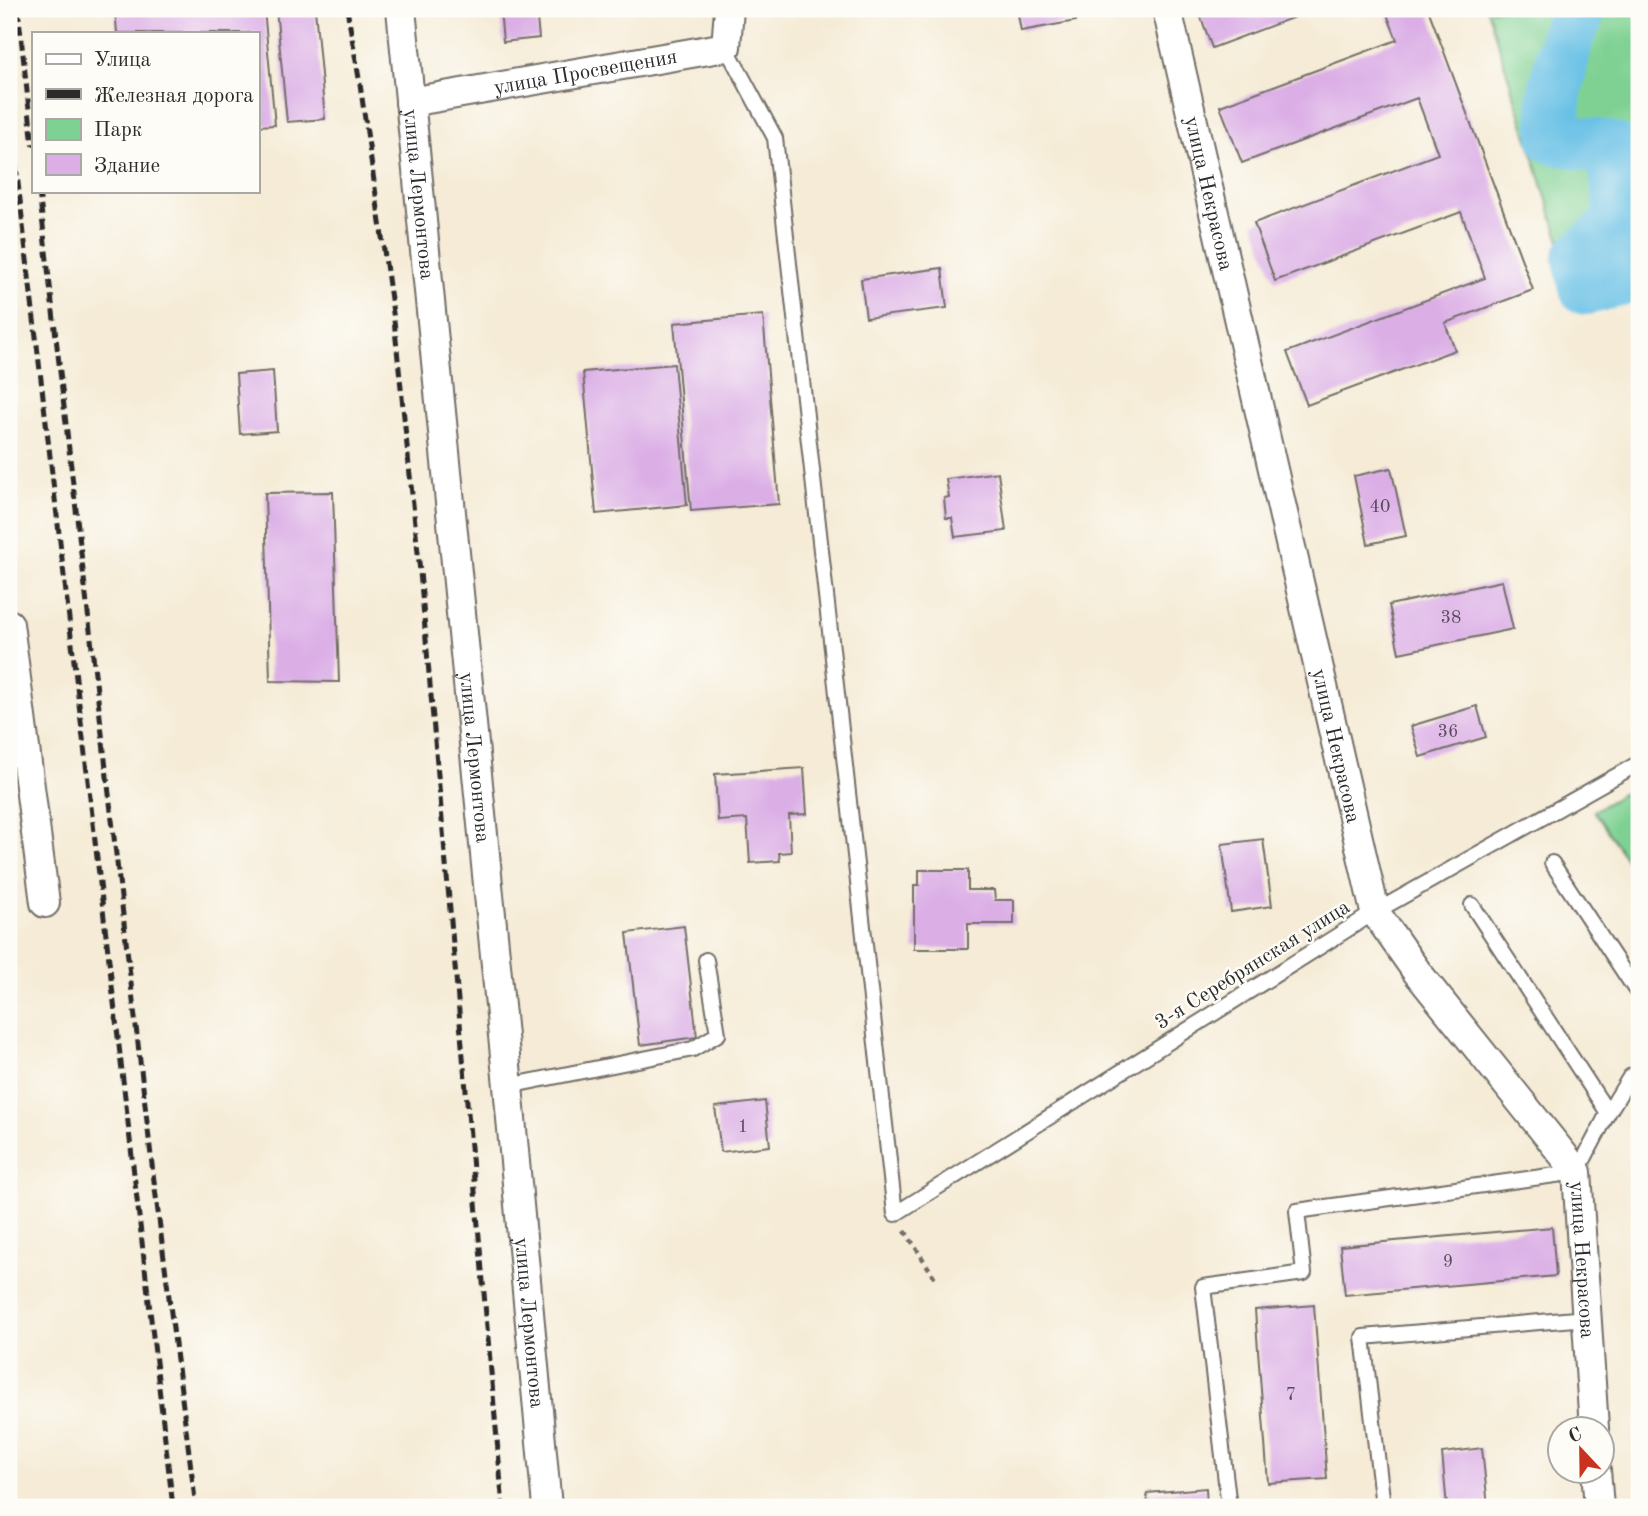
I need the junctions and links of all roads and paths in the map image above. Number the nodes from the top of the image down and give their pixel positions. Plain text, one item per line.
1 (401, 9) edge
2 (729, 9) edge
3 (1167, 9) edge
4 (726, 47) junction
5 (410, 102) junction
6 (9, 624) edge
7 (1639, 763) edge
8 (1552, 863) dead end
9 (45, 903) dead end
10 (1472, 905) dead end
11 (1375, 912) junction
12 (706, 960) dead end
13 (1639, 995) edge
14 (1639, 1071) edge
15 (508, 1086) junction
16 (1608, 1113) junction
17 (1577, 1172) junction
18 (895, 1214) junction
19 (934, 1278) dead end
20 (1587, 1318) junction
21 (1593, 1414) edge
22 (1597, 1484) edge
23 (547, 1507) edge
24 (1229, 1507) edge
25 (1373, 1507) edge
26 (1599, 1507) edge

1 - 5 street, улица Лермонтова
2 - 4 street
3 - 11 street, улица Некрасова
4 - 5 street, улица Просвещения
4 - 18 lane
5 - 15 street, улица Лермонтова
6 - 9 street
7 - 11 lane, 3-я Серебрянская улица
8 - 13 lane
10 - 16 lane
11 - 17 street, улица Некрасова
11 - 18 lane, 3-я Серебрянская улица
12 - 15 lane
14 - 16 lane
15 - 23 street, улица Лермонтова
16 - 17 lane
17 - 20 street, улица Некрасова
17 - 24 lane
18 - 19 path
20 - 21 street, улица Некрасова
20 - 25 lane
22 - 26 street

